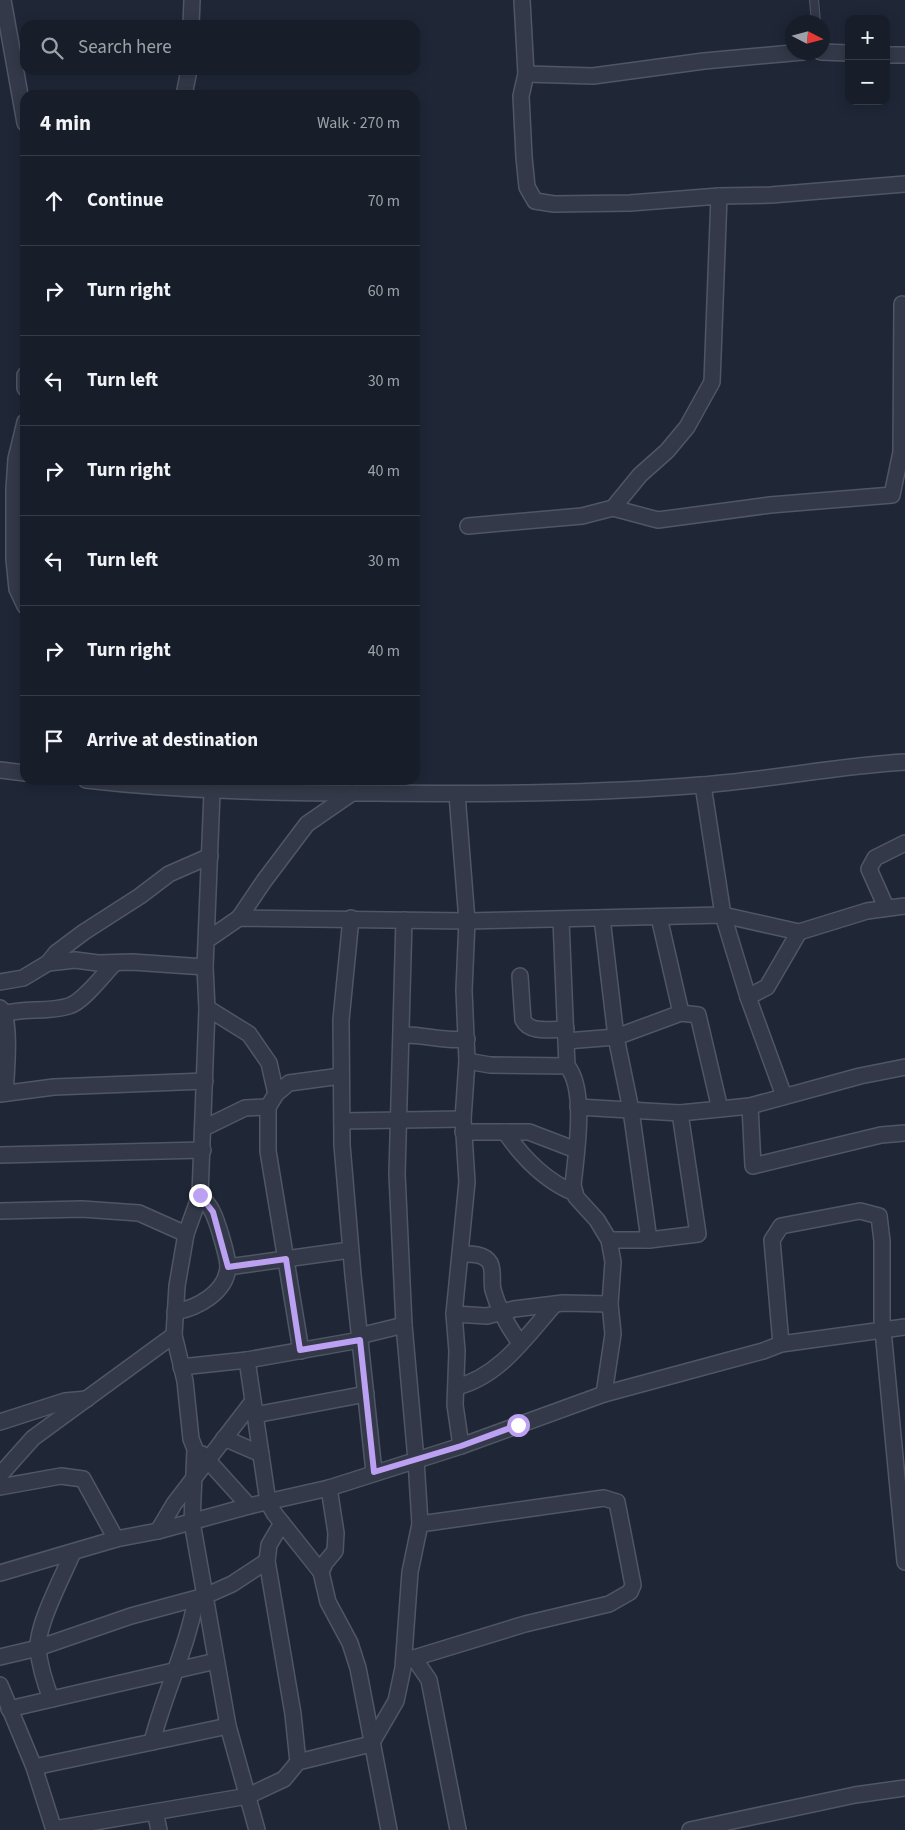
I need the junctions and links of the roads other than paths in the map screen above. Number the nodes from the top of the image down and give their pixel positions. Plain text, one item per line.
1 (3, 0) edge
2 (192, 0) edge
3 (522, 0) edge
4 (814, 0) edge
5 (815, 15) edge
6 (191, 20) edge
7 (830, 52) edge
8 (845, 53) edge
9 (785, 54) edge
10 (890, 54) edge
11 (905, 55) edge
12 (526, 74) junction
13 (188, 75) edge
14 (185, 90) edge
15 (20, 91) edge
16 (905, 184) edge
17 (719, 196) junction
18 (902, 304) dead end
19 (20, 443) edge
20 (613, 508) junction
21 (468, 526) dead end
22 (14, 532) junction
23 (20, 540) edge
24 (20, 595) edge
25 (905, 762) edge
26 (0, 770) edge
27 (20, 772) edge
28 (159, 785) edge
29 (702, 785) junction
30 (203, 788) edge
31 (352, 793) junction
32 (457, 794) junction
33 (905, 843) edge
34 (210, 856) junction
35 (886, 907) junction
36 (904, 910) edge
37 (659, 916) junction
38 (723, 916) junction
39 (239, 918) junction
40 (351, 918) junction
41 (602, 918) junction
42 (404, 920) junction
43 (561, 920) junction
44 (467, 921) junction
45 (799, 932) junction
46 (207, 940) junction
47 (48, 963) junction
48 (114, 964) junction
49 (205, 967) junction
50 (520, 976) dead end
51 (0, 982) edge
52 (748, 998) junction
53 (207, 1008) junction
54 (2, 1012) edge
55 (681, 1013) junction
56 (401, 1034) junction
57 (566, 1035) junction
58 (616, 1037) junction
59 (467, 1039) junction
60 (467, 1062) junction
61 (567, 1066) junction
62 (905, 1067) edge
63 (341, 1076) junction
64 (205, 1081) junction
65 (3, 1093) edge
66 (276, 1094) junction
67 (784, 1096) junction
68 (268, 1106) junction
69 (750, 1106) junction
70 (578, 1107) junction
71 (720, 1109) junction
72 (631, 1110) junction
73 (680, 1113) junction
74 (399, 1120) junction
75 (342, 1121) junction
76 (463, 1125) junction
77 (204, 1128) junction
78 (505, 1132) junction
79 (905, 1133) edge
80 (203, 1150) junction
81 (576, 1150) junction
82 (0, 1155) edge
83 (575, 1193) junction
84 (200, 1195) junction
85 (0, 1211) edge
86 (186, 1234) junction
87 (610, 1240) junction
88 (650, 1240) junction
89 (350, 1250) junction
90 (460, 1254) junction
91 (286, 1259) junction
92 (228, 1267) junction
93 (610, 1304) junction
94 (554, 1305) junction
95 (175, 1312) junction
96 (502, 1312) junction
97 (454, 1314) junction
98 (404, 1325) junction
99 (905, 1327) edge
100 (885, 1330) junction
101 (174, 1334) junction
102 (360, 1338) junction
103 (520, 1343) junction
104 (781, 1344) junction
105 (300, 1350) junction
106 (247, 1360) junction
107 (181, 1367) junction
108 (456, 1387) junction
109 (366, 1394) junction
110 (604, 1394) junction
111 (87, 1399) junction
112 (254, 1408) junction
113 (0, 1422) edge
114 (224, 1438) junction
115 (461, 1446) junction
116 (195, 1449) junction
117 (261, 1454) junction
118 (209, 1460) junction
119 (416, 1460) junction
120 (4, 1470) edge
121 (374, 1472) junction
122 (193, 1479) junction
123 (35, 1480) junction
124 (0, 1487) edge
125 (329, 1488) junction
126 (268, 1502) junction
127 (249, 1506) junction
128 (192, 1522) junction
129 (282, 1523) junction
130 (420, 1524) junction
131 (158, 1531) junction
132 (116, 1539) junction
133 (73, 1552) junction
134 (267, 1561) junction
135 (905, 1562) edge
136 (321, 1572) junction
137 (0, 1573) edge
138 (200, 1597) junction
139 (38, 1648) junction
140 (0, 1658) edge
141 (409, 1659) junction
142 (216, 1661) junction
143 (176, 1670) junction
144 (0, 1684) edge
145 (51, 1699) junction
146 (8, 1719) edge
147 (228, 1726) junction
148 (152, 1742) junction
149 (371, 1744) junction
150 (298, 1762) junction
151 (34, 1767) junction
152 (905, 1788) edge
153 (248, 1796) junction
154 (155, 1812) junction
155 (54, 1830) edge
156 (159, 1830) edge
157 (257, 1830) edge
158 (390, 1830) edge
159 (458, 1830) edge
160 (690, 1830) edge

1 - 15 street
2 - 6 street
3 - 12 street
4 - 5 lane
7 - 8 street
9 - 12 street
10 - 11 street
12 - 17 street
13 - 14 street
16 - 17 street
17 - 20 street
18 - 20 street
19 - 22 street
20 - 21 street
22 - 23 lane
22 - 24 street
25 - 29 street
26 - 27 street
28 - 30 street
29 - 32 street
29 - 38 street
30 - 31 street
30 - 34 street
31 - 32 street
31 - 39 street
32 - 44 street
33 - 35 street
34 - 46 street
34 - 47 street
35 - 36 street
35 - 45 street
37 - 38 street
37 - 41 street
37 - 55 street
38 - 45 street
38 - 52 street
39 - 40 street
39 - 46 street
40 - 42 street
40 - 63 street
41 - 43 street
41 - 58 street
42 - 44 street
42 - 56 street
43 - 44 street
43 - 57 street
44 - 59 street
45 - 52 street
46 - 49 street
47 - 48 street
47 - 51 street
48 - 49 street
48 - 54 street
49 - 53 street
50 - 57 street
52 - 67 street
53 - 64 street
53 - 66 street
54 - 65 street
55 - 58 street
55 - 71 street
56 - 59 street
56 - 74 street
57 - 58 street
57 - 61 street
58 - 72 street
59 - 60 street
60 - 61 street
60 - 76 street
61 - 70 street
62 - 67 street
63 - 66 street
63 - 75 street
64 - 65 street
64 - 77 street
66 - 68 street
67 - 69 street
68 - 77 street
68 - 91 street
69 - 71 street
69 - 79 street
70 - 72 street
70 - 81 street
71 - 73 street
72 - 73 street
72 - 88 street
73 - 88 street
74 - 75 street
74 - 76 street
74 - 98 street
75 - 89 street
76 - 78 street
76 - 90 street
77 - 80 street
78 - 81 street
78 - 83 street
80 - 82 street
80 - 84 street
81 - 83 street
83 - 87 street
84 - 86 street
84 - 92 street
85 - 86 street
86 - 95 street
87 - 88 street
87 - 93 street
89 - 91 street
89 - 102 street
90 - 96 street
90 - 97 street
91 - 92 street
91 - 105 street
92 - 95 street
93 - 94 street
93 - 110 street
94 - 96 street
94 - 103 street
95 - 101 street
96 - 97 street
96 - 103 street
97 - 108 street
98 - 102 street
98 - 119 street
99 - 100 street
100 - 104 street
100 - 104 street
100 - 135 street
101 - 107 street
101 - 111 street
102 - 105 street
102 - 109 street
103 - 108 street
104 - 110 street
105 - 106 street
106 - 107 street
106 - 112 street
107 - 116 street
108 - 115 street
109 - 112 street
109 - 121 street
110 - 115 street
111 - 113 street
111 - 120 street
112 - 114 street
112 - 117 street
114 - 117 street
114 - 118 street
115 - 119 street
116 - 118 street
116 - 122 street
117 - 126 street
118 - 122 street
118 - 127 street
119 - 121 street
119 - 130 street
120 - 123 street
121 - 125 street
122 - 128 street
122 - 131 street
123 - 124 street
123 - 132 street
125 - 126 street
125 - 136 street
126 - 127 street
126 - 129 street
127 - 128 street
128 - 131 street
128 - 138 street
129 - 134 street
129 - 136 street
130 - 141 street
130 - 141 street
131 - 132 street
132 - 133 street
133 - 137 street
133 - 139 street
134 - 138 street
134 - 150 street
136 - 149 street
138 - 139 street
138 - 142 street
138 - 143 street
139 - 140 street
139 - 145 street
141 - 149 street
141 - 159 street
142 - 143 street
142 - 147 street
143 - 145 street
143 - 148 street
144 - 146 street
145 - 146 street
146 - 151 street
147 - 148 street
147 - 153 street
148 - 151 street
149 - 150 street
149 - 158 street
150 - 153 street
151 - 155 street
152 - 160 street
153 - 154 street
153 - 157 street
154 - 155 street
154 - 156 street

